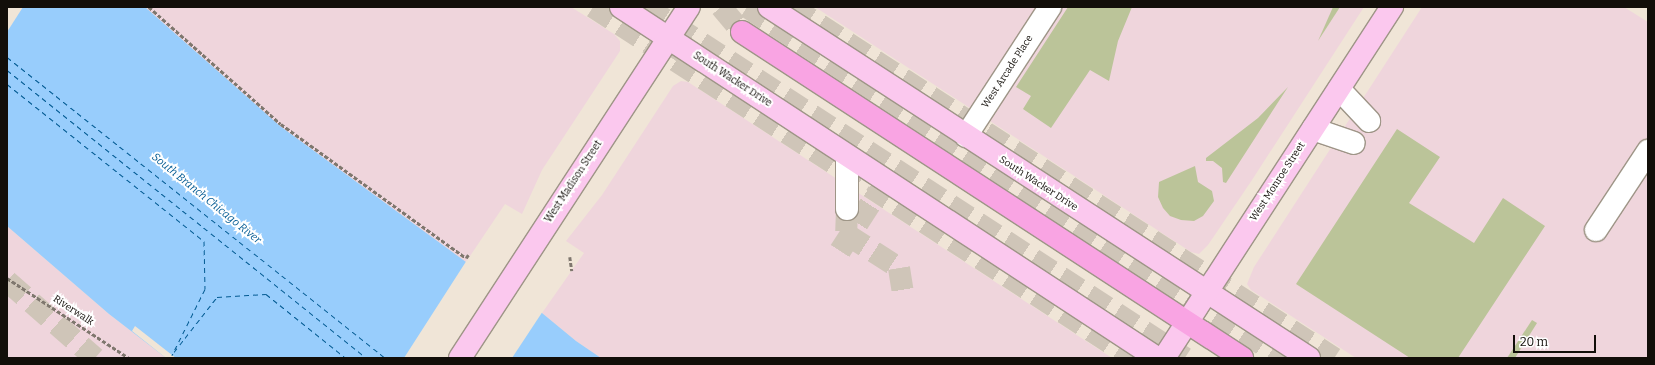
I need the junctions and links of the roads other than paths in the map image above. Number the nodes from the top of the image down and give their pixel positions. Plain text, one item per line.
1 (621, 7) edge
2 (689, 7) edge
3 (769, 7) edge
4 (1050, 7) edge
5 (1392, 7) edge
6 (742, 32) tunnel mouth
7 (668, 38) junction
8 (1339, 89) junction
9 (1369, 122) dead end
10 (1313, 129) junction
11 (966, 136) junction
12 (1354, 143) dead end
13 (1648, 150) edge
14 (847, 156) junction
15 (847, 209) tunnel mouth
16 (1596, 230) dead end
17 (1207, 292) junction
18 (1187, 322) junction
19 (460, 358) edge
20 (1158, 358) edge
21 (1164, 358) tunnel mouth
22 (1242, 358) edge
23 (1309, 358) edge

1 - 7 main road, South Wacker Drive
2 - 7 main road, West Madison Street
3 - 11 main road, South Wacker Drive
4 - 11 lane, West Arcade Place
5 - 8 main road, West Monroe Street
6 - 18 highway
7 - 14 main road, South Wacker Drive
7 - 19 main road, West Madison Street
8 - 9 lane
8 - 10 main road, West Monroe Street
10 - 12 lane
10 - 17 main road, West Monroe Street
11 - 17 main road, South Wacker Drive
13 - 16 lane
14 - 15 lane
14 - 20 main road, South Wacker Drive
17 - 18 main road, West Monroe Street
17 - 23 main road, South Wacker Drive
18 - 21 main road, West Monroe Street
18 - 22 highway

